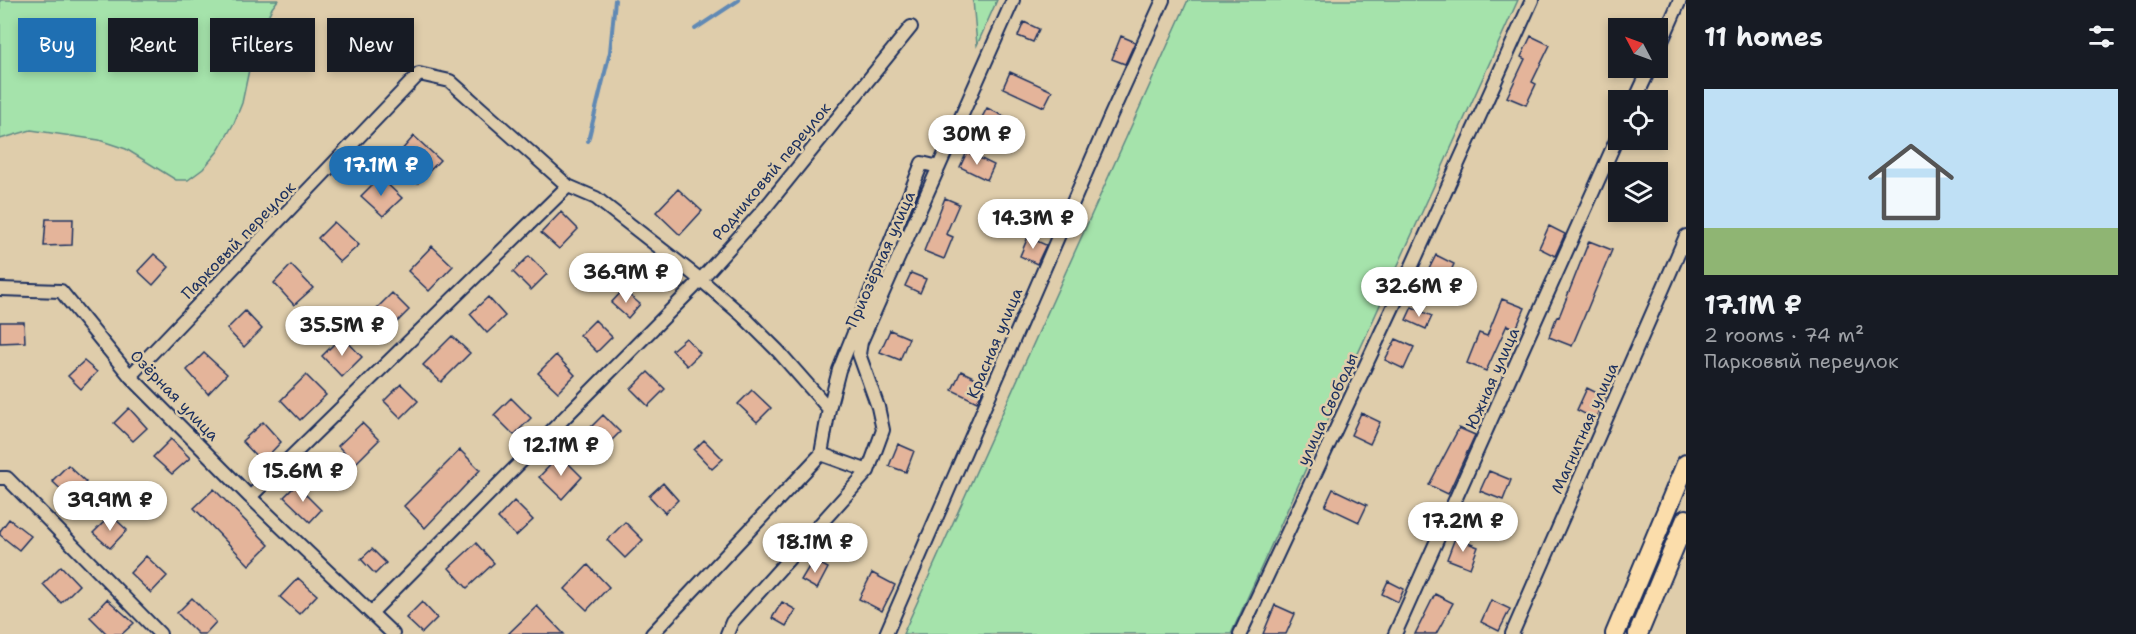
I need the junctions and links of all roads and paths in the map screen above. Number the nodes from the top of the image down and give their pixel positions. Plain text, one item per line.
1 (1014, 0) edge
2 (1163, 0) edge
3 (1532, 0) edge
4 (1680, 0) edge
5 (911, 27) dead end
6 (1668, 27) edge
7 (1612, 150) edge
8 (939, 167) junction
9 (568, 186) junction
10 (1686, 236) edge
11 (701, 280) junction
12 (0, 289) edge
13 (130, 376) junction
14 (829, 409) junction
15 (821, 454) junction
16 (1686, 464) edge
17 (868, 471) junction
18 (0, 478) edge
19 (250, 496) junction
20 (1686, 519) edge
21 (372, 612) junction
22 (730, 628) edge
23 (160, 634) edge
24 (393, 634) edge
25 (652, 634) edge
26 (722, 634) edge
27 (886, 634) edge
28 (1240, 634) edge
29 (1395, 634) edge
30 (1512, 634) edge
31 (1615, 634) edge
32 (1638, 634) edge

1 - 8 street, Приозёрная улица
2 - 27 street, Красная улица
3 - 28 street, улица Свободы
4 - 6 street
5 - 11 street, Родниковый переулок
7 - 29 street, Южная улица
8 - 14 street
8 - 17 street, Приозёрная улица
9 - 11 street
9 - 13 street, Парковый переулок
9 - 19 street
10 - 30 street, Магнитная улица
11 - 14 street
11 - 21 street, Родниковый переулок
12 - 13 street, Озёрная улица
13 - 19 street, Озёрная улица
14 - 15 street
15 - 17 street
15 - 25 street
16 - 31 main road
17 - 22 street, Приозёрная улица
18 - 23 street
19 - 21 street, Озёрная улица
20 - 32 main road
21 - 24 street, Озёрная улица
22 - 26 street, Приозёрная улица

